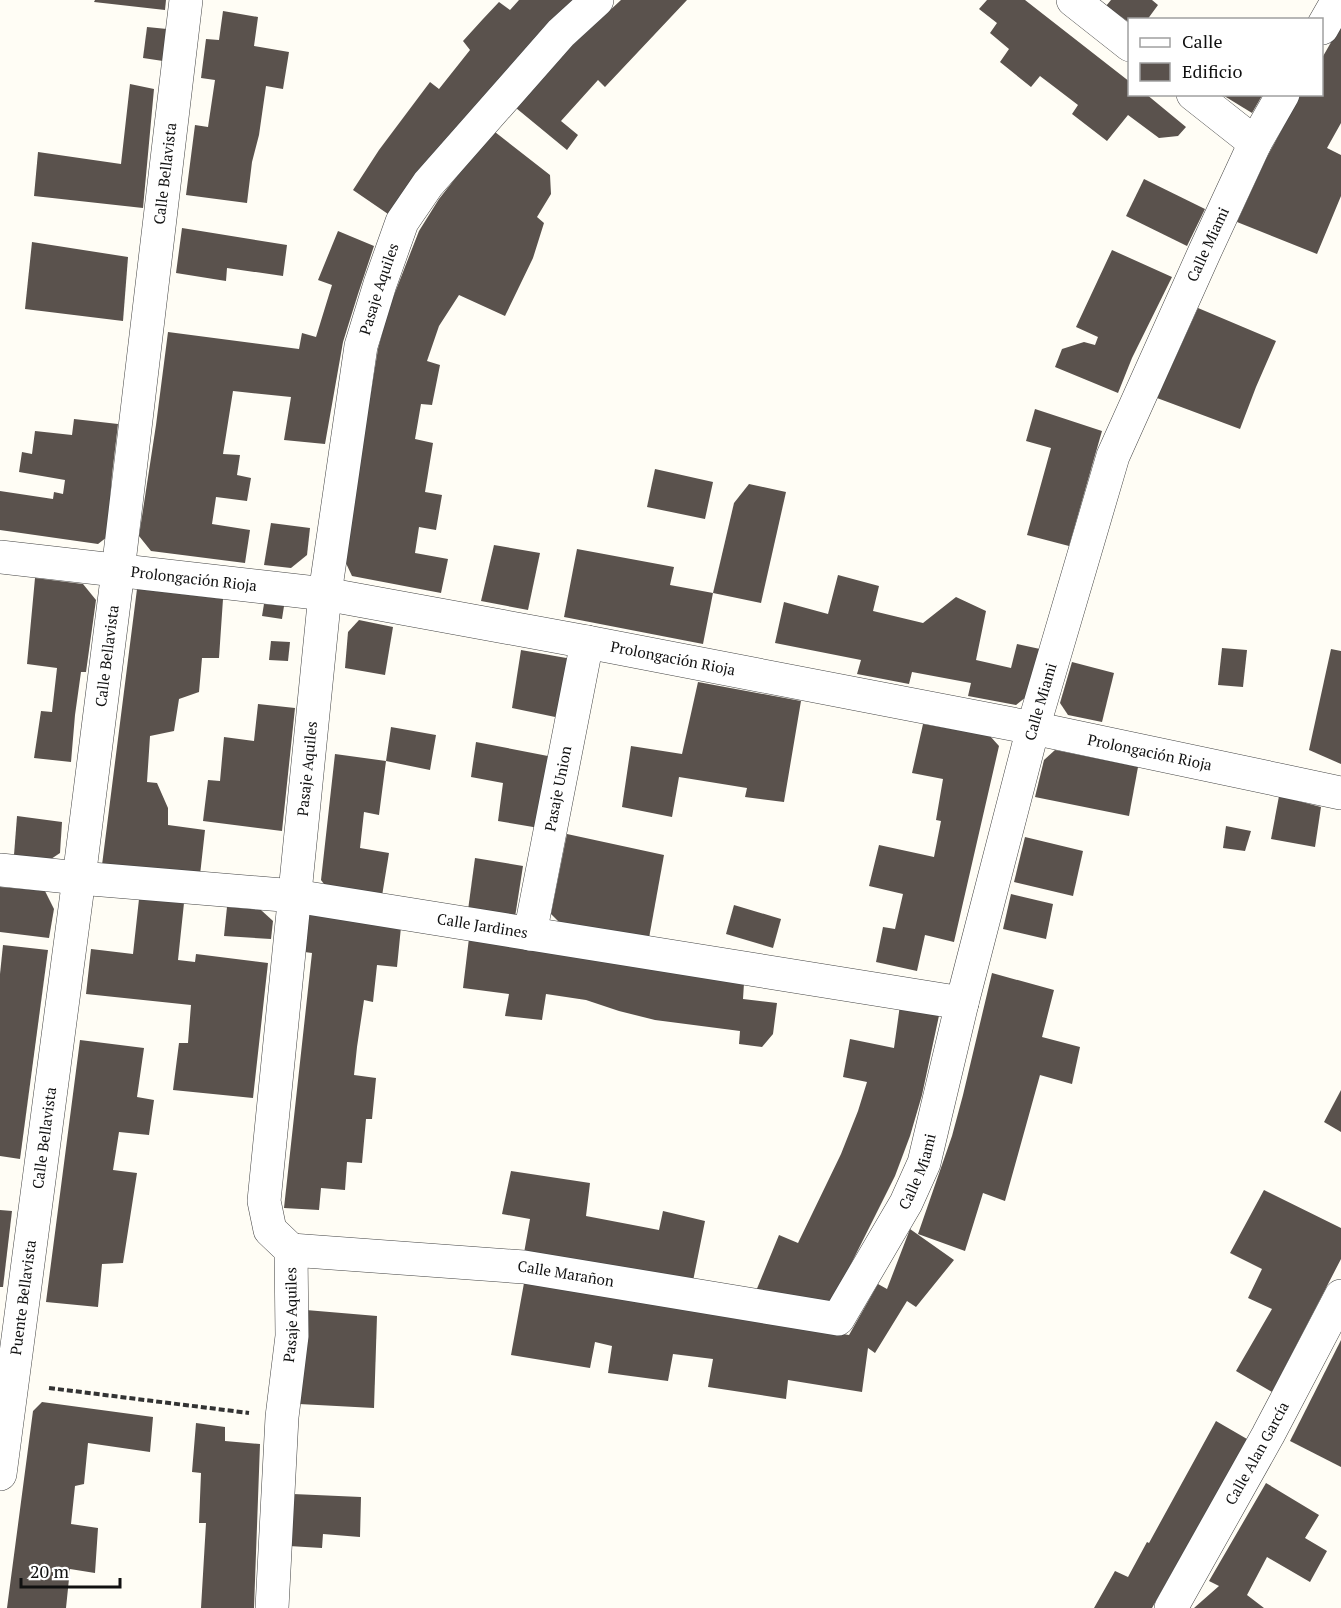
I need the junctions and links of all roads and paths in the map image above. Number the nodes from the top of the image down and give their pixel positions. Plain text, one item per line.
1 (186, 0) edge
2 (597, 0) edge
3 (1073, 0) edge
4 (1338, 0) edge
5 (1323, 26) edge
6 (1128, 43) edge
7 (1196, 96) edge
8 (1281, 96) edge
9 (1255, 143) junction
10 (0, 557) edge
11 (118, 571) junction
12 (325, 594) junction
13 (587, 642) junction
14 (1032, 728) junction
15 (1341, 793) edge
16 (0, 870) edge
17 (79, 878) junction
18 (295, 896) junction
19 (530, 934) junction
20 (962, 1002) junction
21 (36, 1203) joint
22 (298, 1257) junction
23 (1341, 1296) edge
24 (838, 1319) joint
25 (49, 1388) dead end
26 (282, 1417) junction
27 (1, 1469) edge
28 (272, 1608) edge
29 (1171, 1608) edge

1 - 11 street, Calle Bellavista
2 - 12 street, Pasaje Aquiles
3 - 6 street
4 - 5 street
7 - 9 street
8 - 9 street, Calle Miami
9 - 14 street, Calle Miami
10 - 11 street, Prolongación Rioja
11 - 12 street, Prolongación Rioja
11 - 17 street, Calle Bellavista
12 - 13 street, Prolongación Rioja
12 - 18 street, Pasaje Aquiles
13 - 14 street, Prolongación Rioja
13 - 19 street, Pasaje Union
14 - 15 street, Prolongación Rioja
14 - 20 street, Calle Miami
16 - 17 street, Calle Jardines
17 - 18 street, Calle Jardines
17 - 21 street, Calle Bellavista
18 - 19 street, Calle Jardines
18 - 22 street, Pasaje Aquiles
19 - 20 street, Calle Jardines
20 - 24 street, Calle Miami
21 - 27 street, Puente Bellavista
22 - 24 street, Calle Marañon
22 - 26 street, Pasaje Aquiles
23 - 29 street, Calle Alan García
25 - 26 path
26 - 28 street, Pasaje Aquiles

